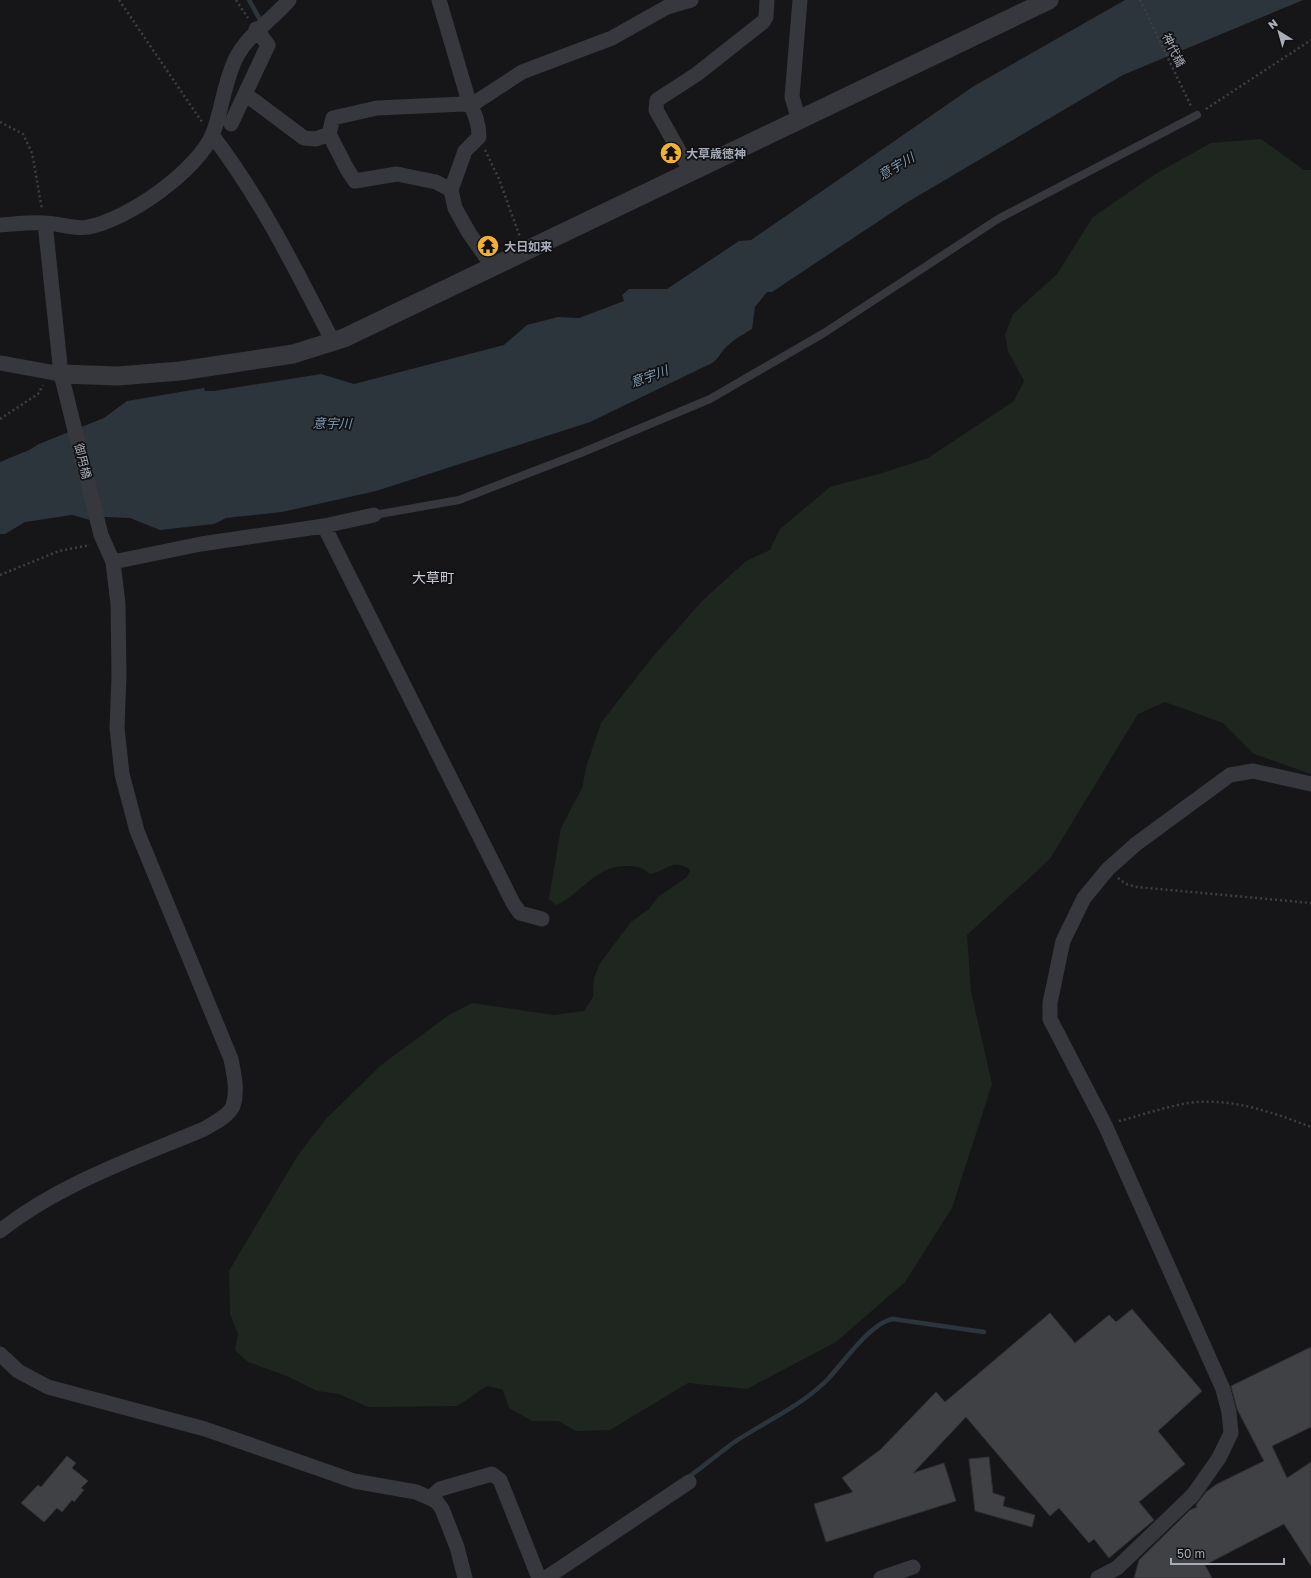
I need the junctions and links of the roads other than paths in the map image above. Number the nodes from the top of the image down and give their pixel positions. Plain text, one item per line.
1 (289, 0) edge
2 (439, 0) edge
3 (691, 0) edge
4 (767, 0) edge
5 (800, 0) edge
6 (1049, 0) edge
7 (256, 29) junction
8 (245, 94) junction
9 (470, 106) junction
10 (1197, 115) road end
11 (799, 120) junction
12 (231, 124) dead end
13 (212, 134) junction
14 (329, 134) junction
15 (691, 172) junction
16 (452, 190) junction
17 (45, 223) junction
18 (0, 224) edge
19 (493, 267) junction
20 (333, 342) junction
21 (0, 363) edge
22 (58, 378) junction
23 (374, 515) joint
24 (324, 526) junction
25 (113, 562) junction
26 (1311, 784) edge
27 (542, 919) dead end
28 (0, 1231) edge
29 (0, 1354) edge
30 (689, 1482) dead end
31 (430, 1498) junction
32 (913, 1566) dead end
33 (1119, 1573) edge
34 (540, 1577) edge
35 (465, 1578) edge
36 (881, 1578) edge
37 (1098, 1578) edge

1 - 7 street
2 - 9 street
3 - 9 street
4 - 15 street
5 - 11 street
6 - 11 street
7 - 8 street
7 - 13 street
8 - 12 street
8 - 14 street
9 - 14 street
9 - 16 street
10 - 23 lane
11 - 15 street
13 - 17 street
13 - 20 street
14 - 16 street
15 - 19 street
16 - 19 street
17 - 18 street
17 - 22 street, 御用橋
19 - 20 street
20 - 22 street
21 - 22 street
22 - 25 street, 御用橋
23 - 24 street
24 - 25 street
24 - 27 street
25 - 28 street, 御用橋
26 - 33 street
29 - 31 street
30 - 34 street
31 - 34 street
31 - 35 street
32 - 36 street
33 - 37 street

